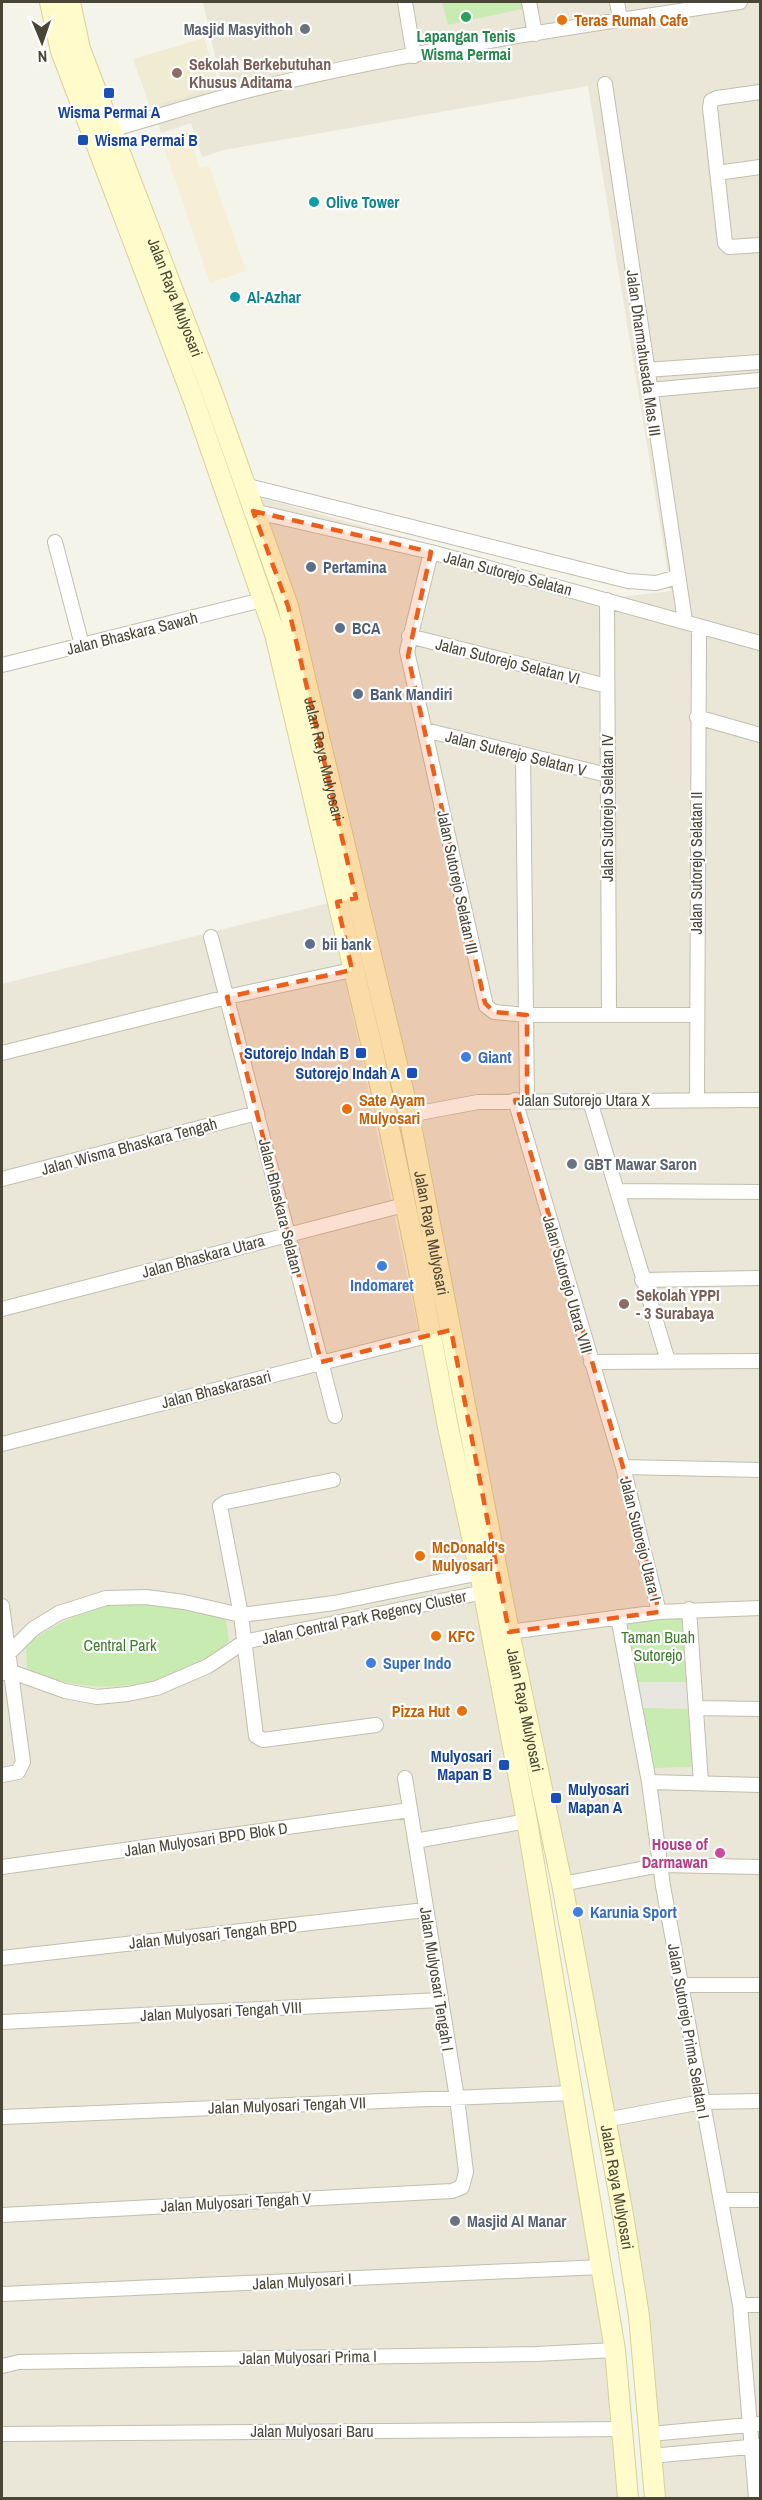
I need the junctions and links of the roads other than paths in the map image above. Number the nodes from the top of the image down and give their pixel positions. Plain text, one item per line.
1 (50, 2) edge
2 (70, 2) edge
3 (405, 2) edge
4 (529, 2) edge
5 (616, 2) edge
6 (740, 2) edge
7 (698, 5) edge
8 (620, 19) junction
9 (535, 34) junction
10 (414, 56) junction
11 (605, 84) dead end
12 (760, 92) edge
13 (110, 130) junction
14 (760, 167) edge
15 (717, 173) junction
16 (760, 245) edge
17 (760, 362) edge
18 (646, 370) junction
19 (760, 380) edge
20 (649, 390) junction
21 (213, 393) junction
22 (194, 401) junction
23 (244, 485) junction
24 (254, 511) junction
25 (55, 542) dead end
26 (431, 552) junction
27 (678, 577) junction
28 (262, 600) junction
29 (607, 600) junction
30 (685, 621) junction
31 (699, 626) junction
32 (410, 636) junction
33 (760, 643) edge
34 (82, 645) junction
35 (2, 665) edge
36 (607, 686) junction
37 (697, 717) junction
38 (425, 730) junction
39 (760, 735) edge
40 (523, 755) junction
41 (607, 775) junction
42 (350, 867) junction
43 (330, 873) junction
44 (347, 900) junction
45 (211, 937) dead end
46 (352, 970) junction
47 (227, 997) junction
48 (527, 1015) junction
49 (609, 1015) junction
50 (695, 1015) junction
51 (2, 1053) edge
52 (521, 1100) junction
53 (697, 1100) junction
54 (760, 1100) edge
55 (590, 1101) junction
56 (257, 1113) junction
57 (409, 1115) junction
58 (2, 1179) edge
59 (618, 1191) junction
60 (760, 1192) edge
61 (405, 1205) junction
62 (288, 1233) junction
63 (425, 1252) junction
64 (760, 1278) edge
65 (642, 1280) junction
66 (2, 1309) edge
67 (431, 1335) junction
68 (668, 1361) junction
69 (760, 1361) edge
70 (321, 1362) junction
71 (591, 1362) junction
72 (335, 1416) dead end
73 (2, 1444) edge
74 (623, 1467) junction
75 (760, 1470) edge
76 (333, 1480) dead end
77 (482, 1583) junction
78 (334, 1602) junction
79 (2, 1606) edge
80 (760, 1608) edge
81 (689, 1609) junction
82 (658, 1612) junction
83 (241, 1615) junction
84 (618, 1617) junction
85 (338, 1623) junction
86 (509, 1632) junction
87 (244, 1642) junction
88 (5, 1654) edge
89 (7, 1672) edge
90 (697, 1708) junction
91 (760, 1709) edge
92 (376, 1725) dead end
93 (2, 1775) edge
94 (405, 1778) dead end
95 (649, 1782) junction
96 (701, 1783) junction
97 (760, 1785) edge
98 (410, 1810) junction
99 (527, 1821) junction
100 (414, 1841) junction
101 (555, 1853) junction
102 (533, 1858) junction
103 (661, 1865) junction
104 (2, 1867) edge
105 (760, 1867) edge
106 (562, 1884) junction
107 (425, 1910) junction
108 (2, 1958) edge
109 (682, 1985) junction
110 (760, 1985) edge
111 (440, 2000) junction
112 (2, 2022) edge
113 (572, 2093) junction
114 (457, 2098) junction
115 (760, 2101) edge
116 (702, 2102) junction
117 (2, 2117) edge
118 (605, 2120) junction
119 (466, 2180) joint
120 (760, 2199) edge
121 (721, 2200) junction
122 (2, 2215) edge
123 (623, 2215) junction
124 (594, 2220) junction
125 (627, 2237) junction
126 (598, 2243) junction
127 (602, 2267) junction
128 (2, 2294) edge
129 (740, 2305) junction
130 (760, 2305) edge
131 (615, 2350) junction
132 (2, 2366) edge
133 (756, 2424) edge
134 (623, 2428) junction
135 (2, 2434) edge
136 (650, 2434) junction
137 (757, 2446) edge
138 (651, 2456) junction
139 (628, 2499) edge
140 (655, 2499) edge
141 (756, 2499) edge

1 - 22 main road, Jalan Raya Mulyosari
2 - 13 main road, Jalan Raya Mulyosari
3 - 10 street
4 - 9 street
5 - 8 street
6 - 7 street
7 - 8 street
8 - 9 street
9 - 10 street
10 - 13 street
11 - 18 street, Jalan Dharmahusada Mas III
12 - 15 street
13 - 21 main road, Jalan Raya Mulyosari
14 - 15 street
15 - 16 street
17 - 18 street
18 - 20 street, Jalan Dharmahusada Mas III
19 - 20 street
20 - 27 street, Jalan Dharmahusada Mas III
21 - 22 main road
21 - 23 main road, Jalan Raya Mulyosari
22 - 28 main road, Jalan Raya Mulyosari
23 - 24 main road, Jalan Raya Mulyosari
23 - 27 street
24 - 26 street, Jalan Sutorejo Selatan
24 - 42 main road, Jalan Raya Mulyosari
25 - 34 street
26 - 29 street, Jalan Sutorejo Selatan
26 - 32 street, Jalan Sutorejo Selatan III
27 - 30 street, Jalan Dharmahusada Mas III
28 - 34 street, Jalan Bhaskara Sawah
28 - 43 main road, Jalan Raya Mulyosari
29 - 30 street, Jalan Sutorejo Selatan
29 - 36 street, Jalan Sutorejo Selatan IV
30 - 31 street, Jalan Sutorejo Selatan
31 - 33 street, Jalan Sutorejo Selatan
31 - 37 street, Jalan Sutorejo Selatan II
32 - 36 street, Jalan Sutorejo Selatan VI
32 - 38 street, Jalan Sutorejo Selatan III
34 - 35 street, Jalan Bhaskara Sawah
36 - 41 street, Jalan Sutorejo Selatan IV
37 - 39 street
37 - 50 street, Jalan Sutorejo Selatan II
38 - 40 street, Jalan Suterejo Selatan V
38 - 48 street, Jalan Sutorejo Selatan III
40 - 41 street, Jalan Suterejo Selatan V
40 - 48 street, Jalan Sutorejo Utara VIII
41 - 49 street, Jalan Sutorejo Selatan IV
42 - 43 main road
42 - 44 main road, Jalan Raya Mulyosari
43 - 44 main road, Jalan Raya Mulyosari
44 - 46 main road, Jalan Raya Mulyosari
44 - 57 main road, Jalan Raya Mulyosari
45 - 47 street, Jalan Bhaskara Selatan
46 - 47 street
46 - 61 main road, Jalan Raya Mulyosari
47 - 51 street
47 - 56 street, Jalan Bhaskara Selatan
48 - 49 street, Jalan Sutorejo Selatan III
48 - 52 street, Jalan Sutorejo Utara VIII
49 - 50 street, Jalan Sutorejo Selatan III
50 - 53 street, Jalan Sutorejo Selatan II
52 - 55 street, Jalan Sutorejo Utara X
52 - 57 street, Jalan Sutorejo Utara X
52 - 71 street, Jalan Sutorejo Utara VIII
53 - 54 street, Jalan Sutorejo Utara X
53 - 55 street, Jalan Sutorejo Utara X
55 - 59 street
56 - 58 street, Jalan Wisma Bhaskara Tengah
56 - 62 street, Jalan Bhaskara Selatan
57 - 63 main road, Jalan Raya Mulyosari
59 - 60 street
59 - 65 street
61 - 62 street, Jalan Bhaskara Utara
61 - 63 main road, Jalan Raya Mulyosari
62 - 66 street, Jalan Bhaskara Utara
62 - 70 street, Jalan Bhaskara Selatan
63 - 67 main road, Jalan Raya Mulyosari
63 - 86 main road, Jalan Raya Mulyosari
64 - 65 street
65 - 68 street
67 - 70 street, Jalan Bhaskarasari
67 - 77 main road, Jalan Raya Mulyosari
68 - 69 street
68 - 71 street
70 - 72 street, Jalan Bhaskara Selatan
70 - 73 street, Jalan Bhaskarasari
71 - 74 street, Jalan Sutorejo Utara VIII
74 - 75 street
74 - 82 street, Jalan Sutorejo Utara I
76 - 83 street, Jalan Central Park Regency Cluster
77 - 78 street, Jalan Central Park Regency Cluster
77 - 85 street, Jalan Central Park Regency Cluster
77 - 99 main road, Jalan Raya Mulyosari
78 - 83 street, Jalan Central Park Regency Cluster
78 - 85 street
79 - 88 street
80 - 81 street
81 - 82 street
81 - 90 street
82 - 84 street
83 - 87 street, Jalan Central Park Regency Cluster
83 - 88 street, Jalan Central Park Regency Cluster
84 - 86 street
84 - 95 street, Jalan Sutorejo Prima Selatan I
85 - 87 street, Jalan Central Park Regency Cluster
86 - 101 main road, Jalan Raya Mulyosari
87 - 89 street, Jalan Central Park Regency Cluster
87 - 92 street, Jalan Central Park Regency Cluster
88 - 89 street
89 - 93 street
90 - 91 street
90 - 96 street
94 - 98 street, Jalan Mulyosari Tengah I
95 - 96 street
95 - 103 street, Jalan Sutorejo Prima Selatan I
96 - 97 street
98 - 100 street, Jalan Mulyosari Tengah I
98 - 104 street, Jalan Mulyosari BPD Blok D
99 - 100 street
99 - 102 main road, Jalan Raya Mulyosari
100 - 107 street, Jalan Mulyosari Tengah I
101 - 102 main road
101 - 106 main road, Jalan Raya Mulyosari
102 - 113 main road, Jalan Raya Mulyosari
103 - 105 street
103 - 106 street
103 - 109 street, Jalan Sutorejo Prima Selatan I
106 - 118 main road, Jalan Raya Mulyosari
107 - 108 street, Jalan Mulyosari Tengah BPD
107 - 111 street, Jalan Mulyosari Tengah I
109 - 110 street
109 - 116 street, Jalan Sutorejo Prima Selatan I
111 - 112 street, Jalan Mulyosari Tengah VIII
111 - 114 street, Jalan Mulyosari Tengah I
113 - 114 street, Jalan Mulyosari Tengah VII
113 - 124 main road, Jalan Raya Mulyosari
114 - 117 street, Jalan Mulyosari Tengah VII
114 - 119 street, Jalan Mulyosari Tengah I
115 - 116 street
116 - 118 street
116 - 121 street, Jalan Sutorejo Prima Selatan I
118 - 123 main road, Jalan Raya Mulyosari
119 - 122 street, Jalan Mulyosari Tengah V
120 - 121 street
121 - 129 street, Jalan Sutorejo Prima Selatan I
123 - 124 main road
123 - 125 main road, Jalan Raya Mulyosari
124 - 126 main road, Jalan Raya Mulyosari
125 - 126 main road
125 - 136 main road, Jalan Raya Mulyosari
126 - 127 main road, Jalan Raya Mulyosari
127 - 128 street, Jalan Mulyosari I
127 - 131 main road, Jalan Raya Mulyosari
129 - 130 street
129 - 133 street, Jalan Sutorejo Prima Selatan I
131 - 132 street, Jalan Mulyosari Prima I
131 - 134 main road, Jalan Raya Mulyosari
133 - 136 street
133 - 137 street, Jalan Sutorejo Prima Selatan I
134 - 135 street, Jalan Mulyosari Baru
134 - 139 main road, Jalan Raya Mulyosari
136 - 138 main road, Jalan Raya Mulyosari
137 - 138 street
137 - 141 street, Jalan Sutorejo Prima Selatan I
138 - 140 main road, Jalan Raya Mulyosari

